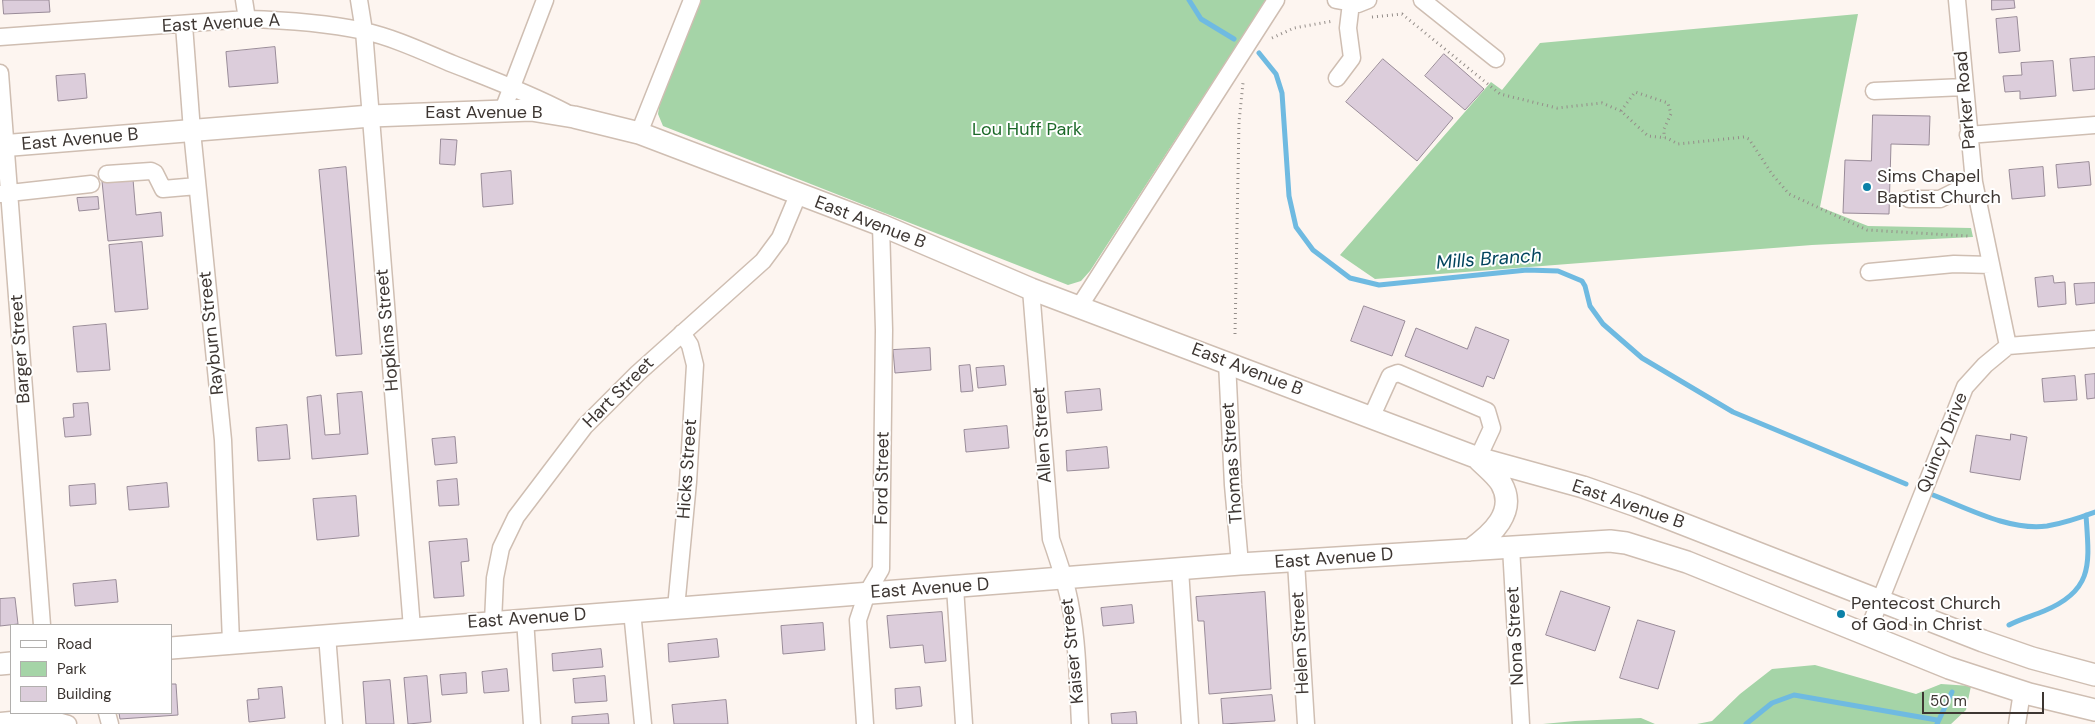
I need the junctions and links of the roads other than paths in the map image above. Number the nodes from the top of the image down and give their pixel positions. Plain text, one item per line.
1 (244, 0) edge
2 (359, 0) edge
3 (545, 0) edge
4 (692, 0) edge
5 (1276, 0) edge
6 (1368, 0) edge
7 (1422, 0) edge
8 (1957, 0) edge
9 (1343, 1) edge
10 (246, 19) junction
11 (184, 25) junction
12 (364, 31) junction
13 (0, 37) edge
14 (1496, 59) dead end
15 (0, 73) edge
16 (1337, 78) dead end
17 (512, 87) junction
18 (1964, 87) junction
19 (1874, 91) dead end
20 (503, 110) junction
21 (371, 116) junction
22 (574, 117) junction
23 (2095, 125) edge
24 (192, 131) junction
25 (639, 133) junction
26 (1968, 135) junction
27 (3, 146) edge
28 (107, 174) dead end
29 (1974, 182) junction
30 (91, 184) dead end
31 (197, 186) junction
32 (5, 193) edge
33 (798, 195) junction
34 (1908, 199) dead end
35 (880, 225) junction
36 (1991, 265) junction
37 (1868, 272) dead end
38 (1031, 290) junction
39 (1079, 307) junction
40 (682, 333) junction
41 (2095, 339) edge
42 (2008, 346) junction
43 (1227, 362) junction
44 (1372, 418) junction
45 (1478, 458) junction
46 (1512, 547) junction
47 (1470, 550) junction
48 (1296, 562) junction
49 (1240, 564) junction
50 (1180, 569) junction
51 (1064, 578) junction
52 (955, 587) junction
53 (867, 593) junction
54 (1880, 601) junction
55 (676, 608) junction
56 (632, 611) junction
57 (525, 620) junction
58 (494, 622) junction
59 (42, 624) edge
60 (412, 628) junction
61 (327, 635) junction
62 (1866, 636) junction
63 (231, 642) junction
64 (172, 648) edge
65 (2095, 675) edge
66 (2022, 692) junction
67 (2095, 710) edge
68 (43, 715) edge
69 (0, 721) edge
70 (68, 724) edge
71 (334, 724) edge
72 (532, 724) edge
73 (643, 724) edge
74 (864, 724) edge
75 (964, 724) edge
76 (1080, 724) edge
77 (1190, 724) edge
78 (1306, 724) edge
79 (1521, 724) edge
80 (2017, 724) edge

1 - 10 street
2 - 12 street, Hopkins Street
3 - 17 street
4 - 25 street
5 - 39 street
6 - 9 street
7 - 14 street
8 - 18 street, Parker Road
9 - 16 street
10 - 11 street, East Avenue A
10 - 12 street, East Avenue A
11 - 13 street, East Avenue A
11 - 24 street, Rayburn Street
12 - 17 street, East Avenue A
12 - 21 street, Hopkins Street
15 - 27 street, Barger Street
17 - 20 street
17 - 22 street, East Avenue A
18 - 19 street
18 - 26 street, Parker Road
20 - 21 main road, East Avenue B
20 - 22 main road, East Avenue B
21 - 24 main road, East Avenue B
21 - 60 street, Hopkins Street
22 - 25 main road, East Avenue B
23 - 26 street
24 - 27 main road, East Avenue B
24 - 31 street, Rayburn Street
25 - 33 main road, East Avenue B
26 - 29 street, Parker Road
27 - 32 street, Barger Street
28 - 31 street
29 - 34 street
29 - 36 street, Parker Road
30 - 32 street
31 - 63 street, Rayburn Street
32 - 59 street, Barger Street
33 - 35 main road, East Avenue B
33 - 40 street, Hart Street
35 - 38 main road, East Avenue B
35 - 53 street, Ford Street
36 - 37 street
36 - 42 street, Parker Road
38 - 39 main road, East Avenue B
38 - 51 street, Allen Street
39 - 43 main road, East Avenue B
40 - 55 street, Hicks Street
40 - 58 street, Hart Street
41 - 42 street
42 - 54 street, Quincy Drive
43 - 44 main road, East Avenue B
43 - 49 street, Thomas Street
44 - 45 main road, East Avenue B
44 - 45 street
45 - 47 main road
45 - 54 main road, East Avenue B
46 - 47 main road, East Avenue D
46 - 62 main road, East Avenue D
46 - 79 street, Nona Street
47 - 48 main road, East Avenue D
48 - 49 main road, East Avenue D
48 - 78 street, Helen Street
49 - 50 main road, East Avenue D
50 - 51 main road, East Avenue D
50 - 77 street
51 - 52 main road, East Avenue D
51 - 76 street, Kaiser Street
52 - 53 main road, East Avenue D
52 - 75 street
53 - 55 main road, East Avenue D
53 - 74 street, Ford Street
54 - 62 street, Quincy Drive
54 - 65 main road, East Avenue B
55 - 56 main road, East Avenue D
56 - 57 main road, East Avenue D
56 - 73 street
57 - 58 main road, East Avenue D
57 - 72 street
58 - 60 main road, East Avenue D
60 - 61 main road, East Avenue D
61 - 63 main road, East Avenue D
61 - 71 street
62 - 66 main road, East Avenue D
63 - 64 main road, East Avenue D
66 - 67 main road, East Avenue D
66 - 80 street
68 - 69 street
68 - 70 street

